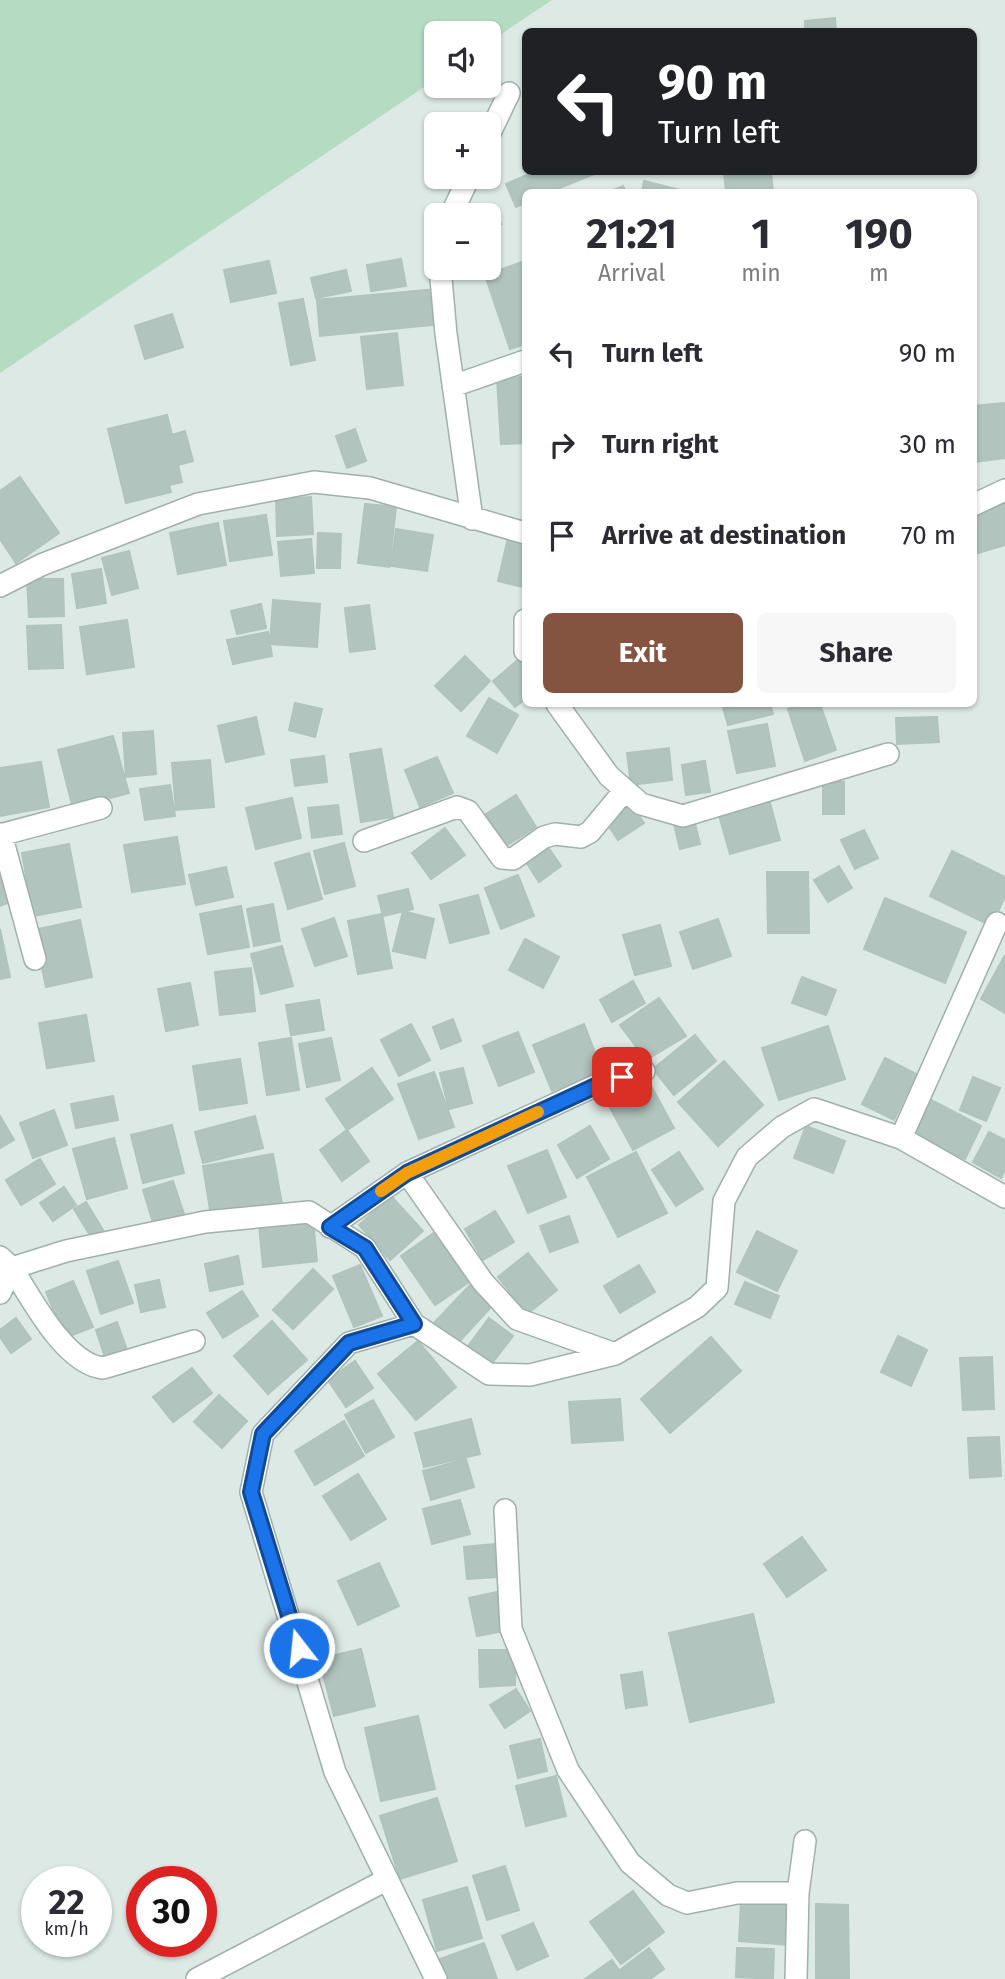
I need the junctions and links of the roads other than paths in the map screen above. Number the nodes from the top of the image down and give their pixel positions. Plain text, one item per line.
1 (509, 93) dead end
2 (500, 112) edge
3 (441, 280) edge
4 (522, 362) edge
5 (453, 386) junction
6 (1005, 491) edge
7 (977, 503) edge
8 (472, 519) junction
9 (522, 532) edge
10 (0, 586) edge
11 (559, 707) edge
12 (888, 754) dead end
13 (625, 790) junction
14 (101, 808) dead end
15 (1, 835) edge
16 (364, 841) dead end
17 (997, 923) dead end
18 (35, 959) dead end
19 (645, 1071) dead end
20 (901, 1138) junction
21 (407, 1173) junction
22 (1005, 1197) edge
23 (330, 1227) junction
24 (6, 1263) edge
25 (0, 1293) edge
26 (414, 1324) junction
27 (194, 1341) dead end
28 (615, 1354) junction
29 (505, 1510) dead end
30 (804, 1841) dead end
31 (386, 1880) junction
32 (798, 1893) junction
33 (197, 1979) edge
34 (436, 1979) edge
35 (796, 1979) edge

1 - 2 street
3 - 5 street
4 - 5 street
5 - 8 street
6 - 7 street
8 - 9 street
8 - 10 street
11 - 13 street
12 - 13 street
13 - 16 street
14 - 15 street
15 - 18 street
17 - 20 street
19 - 21 street
20 - 22 street
20 - 28 street
21 - 23 street
21 - 28 street
23 - 24 street
23 - 26 street
24 - 25 street
24 - 27 street
26 - 28 street
26 - 31 street
29 - 32 street
30 - 32 street
31 - 33 street
31 - 34 street
32 - 35 street

